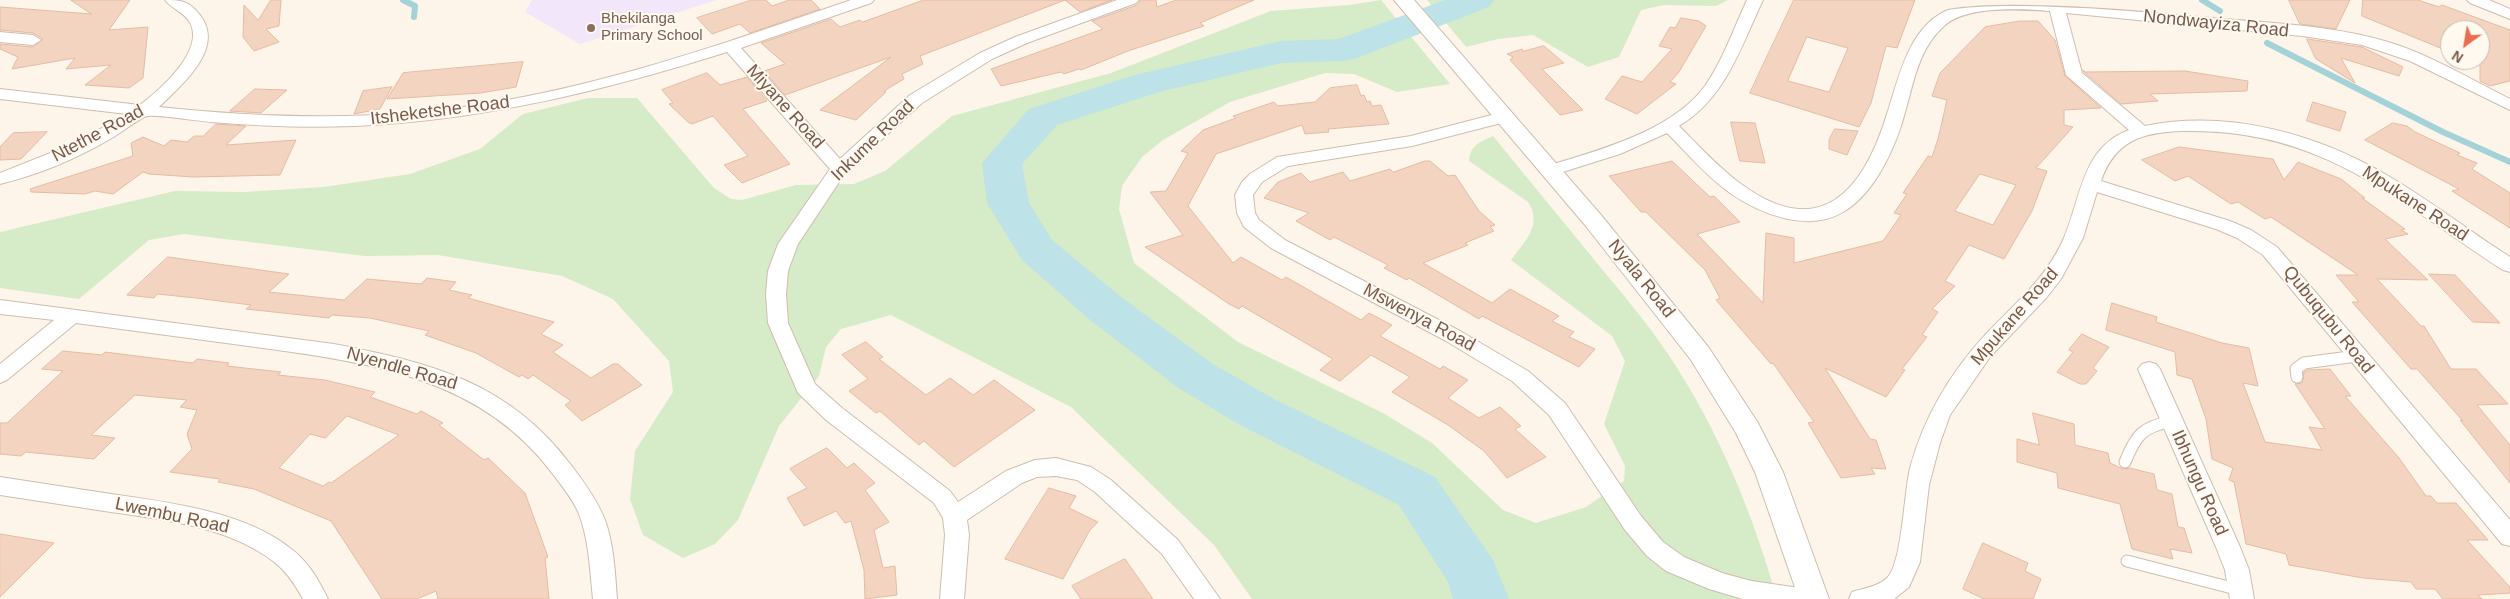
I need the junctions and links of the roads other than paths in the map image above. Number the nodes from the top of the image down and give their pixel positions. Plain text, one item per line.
1 (173, 0) edge
2 (866, 0) edge
3 (1131, 0) edge
4 (1404, 0) edge
5 (1755, 0) edge
6 (2475, 0) edge
7 (2057, 7) junction
8 (2510, 14) edge
9 (0, 37) edge
10 (33, 40) dead end
11 (731, 46) junction
12 (0, 94) edge
13 (2510, 105) edge
14 (147, 110) junction
15 (1503, 117) junction
16 (1668, 125) junction
17 (2142, 132) junction
18 (839, 169) junction
19 (1550, 171) junction
20 (0, 179) edge
21 (2091, 184) junction
22 (2510, 266) edge
23 (0, 307) edge
24 (73, 315) junction
25 (2357, 356) junction
26 (2149, 369) dead end
27 (0, 375) edge
28 (2297, 377) dead end
29 (2172, 421) junction
30 (2125, 462) dead end
31 (0, 486) edge
32 (955, 516) junction
33 (2510, 537) edge
34 (2127, 562) dead end
35 (2241, 594) edge
36 (310, 597) edge
37 (605, 599) edge
38 (952, 599) edge
39 (1208, 599) edge
40 (1807, 599) edge
41 (1814, 599) edge
42 (1862, 599) edge

1 - 14 street, Ntethe Road
2 - 11 street, Itsheketshe Road
3 - 18 street, Inkume Road
4 - 15 street, Nyala Road
5 - 16 street
6 - 8 street
7 - 13 street, Nondwayiza Road
7 - 16 street, Nondwayiza Road
7 - 17 street
9 - 10 street
11 - 14 street, Itsheketshe Road
11 - 18 street, Miyane Road
12 - 14 street, Itsheketshe Road
14 - 20 street, Ntethe Road
15 - 19 street, Nyala Road
15 - 40 street, Mswenya Road
16 - 19 street
17 - 21 street, Mpukane Road
17 - 22 street, Mpukane Road
18 - 32 street, Inkume Road
19 - 41 street, Nyala Road
21 - 25 street, Qubuqubu Road
21 - 42 street, Mpukane Road
23 - 24 street, Nyendle Road
24 - 27 street
24 - 37 street, Nyendle Road
25 - 28 lane
25 - 33 street, Qubuqubu Road
26 - 29 street, Ibhungu Road
29 - 30 lane
29 - 35 street, Ibhungu Road
31 - 36 street, Lwembu Road
32 - 38 street
32 - 39 street
34 - 35 lane

